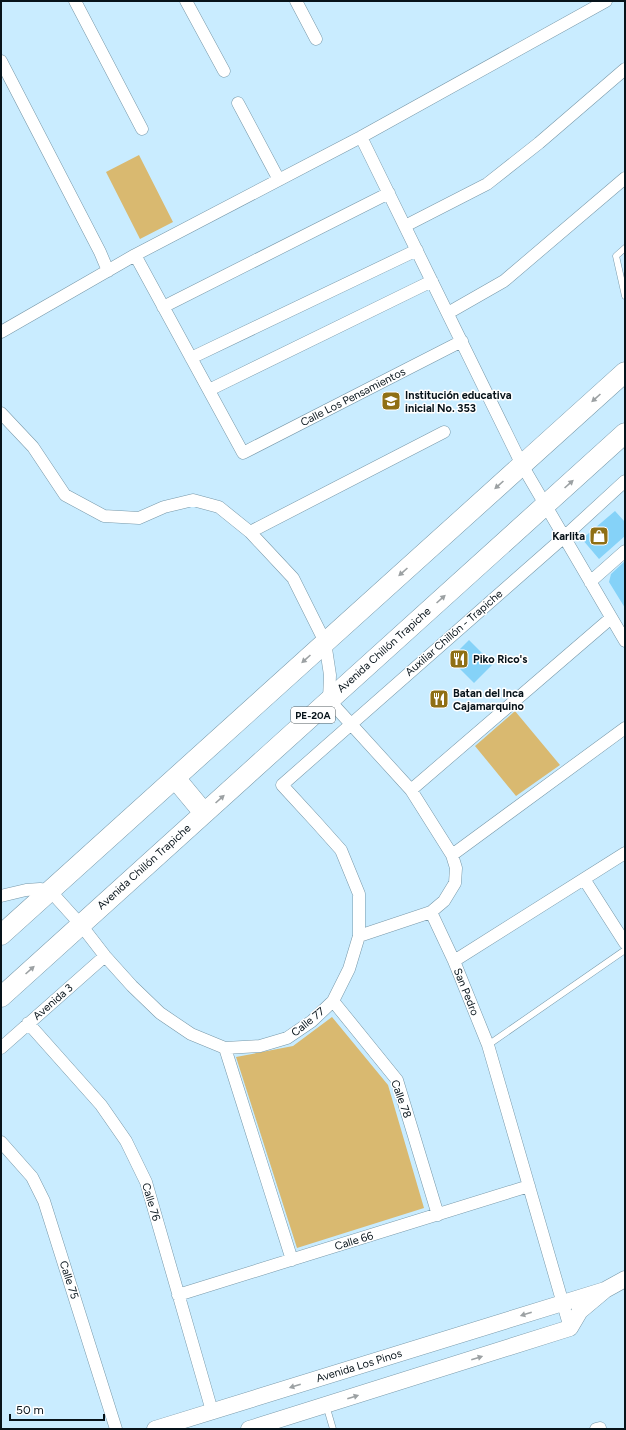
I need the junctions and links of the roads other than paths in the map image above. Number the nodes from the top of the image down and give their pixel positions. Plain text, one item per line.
1 (75, 1) edge
2 (186, 1) edge
3 (296, 1) edge
4 (606, 1) edge
5 (316, 39) dead end
6 (1, 61) edge
7 (625, 69) edge
8 (224, 71) dead end
9 (238, 103) dead end
10 (142, 129) dead end
11 (361, 137) junction
12 (625, 178) edge
13 (278, 180) junction
14 (389, 193) junction
15 (405, 226) junction
16 (625, 248) edge
17 (417, 250) junction
18 (135, 255) junction
19 (108, 271) junction
20 (432, 281) junction
21 (625, 295) edge
22 (163, 307) junction
23 (448, 313) junction
24 (1, 332) edge
25 (462, 341) junction
26 (191, 358) junction
27 (625, 372) edge
28 (209, 390) junction
29 (1, 413) edge
30 (444, 432) dead end
31 (625, 433) edge
32 (522, 465) junction
33 (625, 481) edge
34 (545, 505) junction
35 (250, 532) junction
36 (564, 537) junction
37 (625, 551) edge
38 (590, 582) junction
39 (611, 618) junction
40 (625, 641) edge
41 (325, 642) junction
42 (329, 700) junction
43 (350, 724) junction
44 (625, 728) edge
45 (175, 778) junction
46 (282, 785) joint
47 (411, 790) junction
48 (204, 813) junction
49 (625, 853) edge
50 (452, 854) junction
51 (584, 879) junction
52 (50, 892) junction
53 (1, 896) edge
54 (431, 912) junction
55 (81, 925) junction
56 (1, 935) edge
57 (359, 936) junction
58 (625, 943) edge
59 (625, 950) edge
60 (105, 956) junction
61 (454, 962) junction
62 (1, 996) edge
63 (333, 1001) junction
64 (28, 1024) junction
65 (488, 1044) junction
66 (1, 1048) edge
67 (225, 1048) junction
68 (1, 1142) edge
69 (529, 1186) junction
70 (438, 1215) junction
71 (292, 1260) junction
72 (625, 1278) edge
73 (605, 1290) junction
74 (178, 1295) junction
75 (563, 1303) junction
76 (570, 1328) junction
77 (326, 1405) junction
78 (212, 1411) junction
79 (116, 1429) edge
80 (155, 1429) edge
81 (249, 1429) edge
82 (333, 1429) edge

1 - 10 street
2 - 8 street
3 - 5 street
4 - 11 street
6 - 19 street
7 - 15 street
9 - 13 street
11 - 13 street
11 - 14 street
12 - 23 street
13 - 18 street
14 - 15 street
14 - 22 street
15 - 17 street
16 - 21 lane
17 - 20 street
17 - 26 street
18 - 19 street
18 - 22 street
19 - 24 street
20 - 23 street
20 - 28 street
22 - 26 street
23 - 25 street
25 - 28 street, Calle Los Pensamientos
25 - 32 street
26 - 28 street
27 -> 32 main road
29 - 35 street
30 - 35 street
34 -> 31 main road, Avenida Chillón Trapiche / PE-20A
32 - 34 street
32 -> 41 main road
33 - 36 street, Auxiliar Chillón - Trapiche
34 - 36 street
42 -> 34 main road, Avenida Chillón Trapiche / PE-20A
35 - 41 street
36 - 38 street
36 - 43 street, Auxiliar Chillón - Trapiche
37 - 38 street
38 - 39 street
39 - 40 street
39 - 47 street
41 - 42 street
41 -> 45 main road
42 - 43 street
48 -> 42 main road, Avenida Chillón Trapiche / PE-20A
43 - 46 street, Auxiliar Chillón - Trapiche
43 - 47 street
44 - 50 street
45 - 48 main road
45 - 52 main road
46 - 57 street, Calle 77
47 - 50 street
48 - 55 main road, Avenida Chillón Trapiche / PE-20A
49 - 51 street
50 - 54 street
51 - 58 street
51 - 61 street
52 - 53 street
52 - 55 street, Calle 77
52 - 56 main road
54 - 57 street
54 - 61 street, San Pedro
55 - 60 street, Calle 77
62 -> 55 main road, Avenida Chillón Trapiche / PE-20A
57 - 63 street, Calle 77
59 - 65 lane
60 - 64 street, Avenida 3
60 - 67 street, Calle 77
61 - 65 street, San Pedro
63 - 67 street, Calle 77
63 - 70 street, Calle 78
64 - 66 street, Avenida 3
64 - 74 street, Calle 76
65 - 69 street, San Pedro
67 - 71 street
68 - 79 street, Calle 75
69 - 70 street, Calle 66
69 - 75 street, San Pedro
70 - 71 street, Calle 66
71 - 74 street, Calle 66
72 - 73 street
73 - 75 street, Avenida Los Pinos
73 - 76 street
74 - 78 street, Calle 76
75 - 76 street, San Pedro
75 -> 78 street, Avenida Los Pinos
77 -> 76 street
77 - 81 street
77 - 82 lane
78 - 80 street, Avenida Los Pinos

